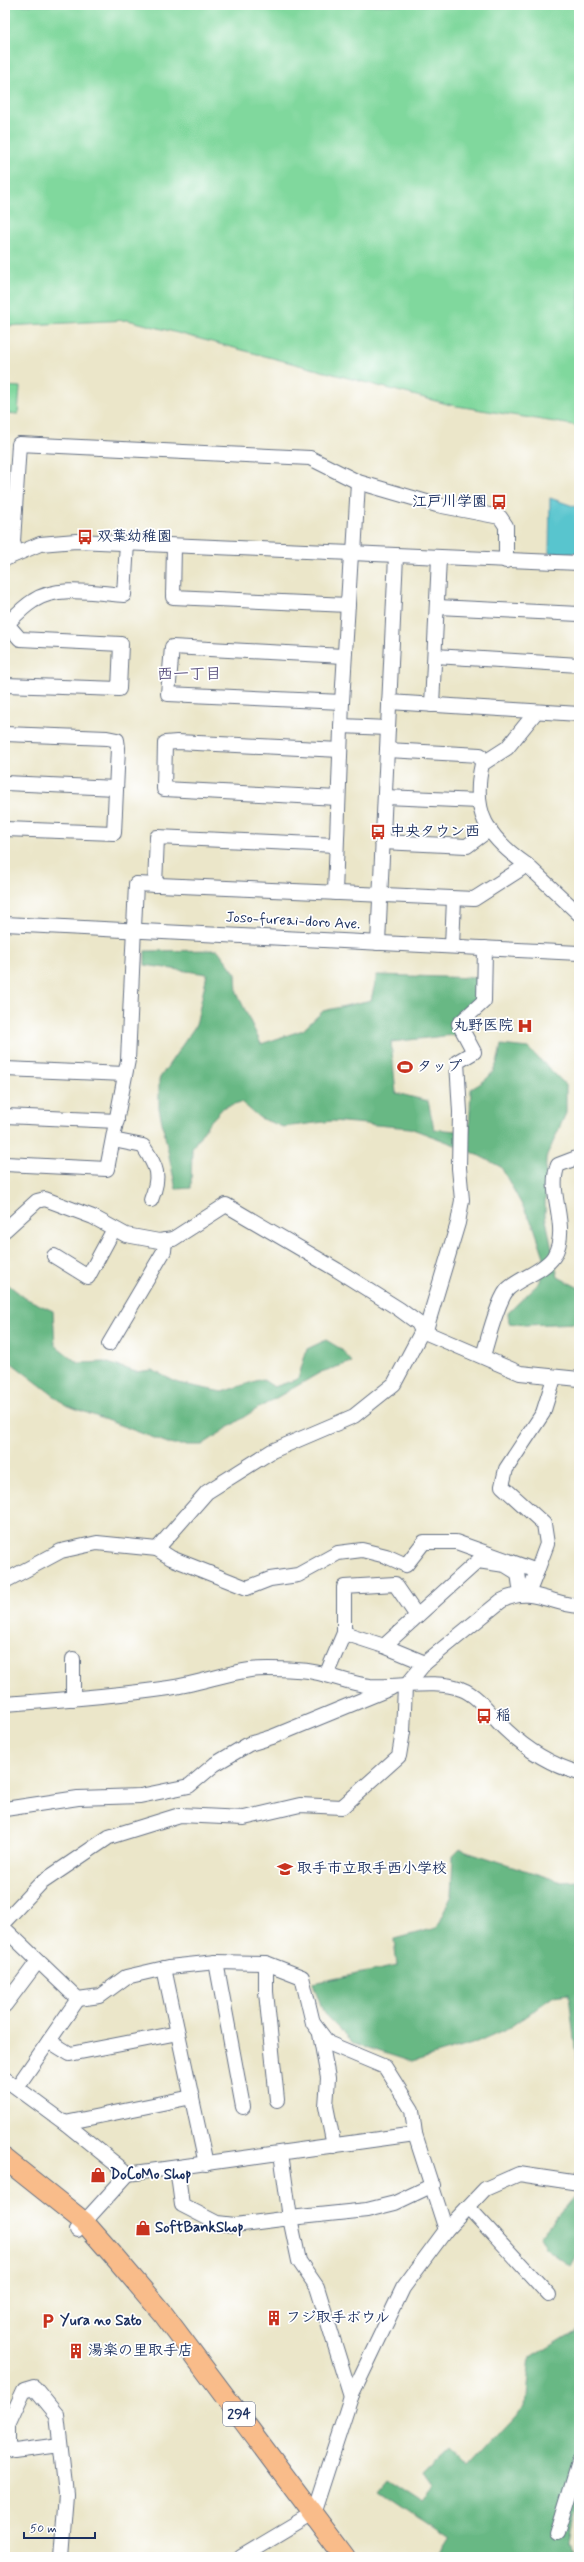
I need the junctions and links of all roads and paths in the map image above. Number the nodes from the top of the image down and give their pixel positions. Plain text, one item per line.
1 (358, 482) junction
2 (127, 543) junction
3 (174, 546) junction
4 (353, 554) junction
5 (11, 555) edge
6 (396, 556) junction
7 (439, 558) junction
8 (506, 561) junction
9 (579, 563) edge
10 (348, 605) junction
11 (437, 607) junction
12 (579, 614) edge
13 (6, 625) edge
14 (344, 656) junction
15 (435, 656) junction
16 (579, 665) edge
17 (5, 685) edge
18 (342, 702) junction
19 (389, 702) junction
20 (432, 705) junction
21 (536, 712) junction
22 (579, 714) edge
23 (341, 726) junction
24 (388, 728) junction
25 (5, 734) edge
26 (340, 750) junction
27 (387, 750) junction
28 (482, 764) junction
29 (5, 783) edge
30 (116, 788) junction
31 (384, 797) junction
32 (338, 798) junction
33 (479, 801) junction
34 (5, 829) edge
35 (490, 829) junction
36 (382, 842) junction
37 (336, 845) junction
38 (527, 865) junction
39 (155, 885) junction
40 (335, 893) junction
41 (380, 894) junction
42 (454, 899) junction
43 (579, 914) edge
44 (5, 924) edge
45 (134, 930) junction
46 (378, 943) junction
47 (452, 946) junction
48 (485, 948) junction
49 (579, 952) edge
50 (5, 1069) edge
51 (125, 1074) junction
52 (5, 1116) edge
53 (117, 1121) junction
54 (113, 1140) junction
55 (579, 1157) edge
56 (5, 1164) edge
57 (151, 1200) dead end
58 (114, 1229) junction
59 (5, 1230) edge
60 (165, 1240) junction
61 (54, 1256) dead end
62 (424, 1332) junction
63 (109, 1344) dead end
64 (484, 1356) junction
65 (554, 1378) junction
66 (579, 1379) edge
67 (157, 1549) junction
68 (402, 1563) junction
69 (537, 1571) junction
70 (6, 1580) edge
71 (395, 1584) junction
72 (525, 1594) junction
73 (579, 1606) edge
74 (417, 1616) junction
75 (344, 1633) junction
76 (384, 1646) junction
77 (73, 1659) dead end
78 (425, 1663) junction
79 (327, 1673) junction
80 (400, 1687) junction
81 (73, 1699) junction
82 (5, 1704) edge
83 (577, 1769) edge
84 (5, 1810) edge
85 (5, 1921) edge
86 (5, 1929) edge
87 (38, 1961) junction
88 (216, 1962) junction
89 (266, 1963) junction
90 (164, 1968) junction
91 (78, 1999) junction
92 (5, 2005) edge
93 (178, 2033) junction
94 (320, 2033) junction
95 (49, 2042) junction
96 (5, 2079) edge
97 (17, 2087) junction
98 (192, 2097) junction
99 (277, 2100) dead end
100 (244, 2107) dead end
101 (65, 2123) junction
102 (415, 2134) junction
103 (334, 2146) junction
104 (281, 2153) junction
105 (5, 2159) edge
106 (206, 2164) junction
107 (177, 2168) junction
108 (5, 2172) edge
109 (128, 2174) junction
110 (579, 2183) edge
111 (433, 2185) junction
112 (468, 2207) junction
113 (290, 2218) junction
114 (81, 2226) junction
115 (446, 2230) junction
116 (549, 2295) dead end
117 (351, 2397) junction
118 (7, 2435) edge
119 (60, 2445) junction
120 (579, 2461) edge
121 (313, 2514) junction
122 (557, 2534) dead end
123 (61, 2557) edge
124 (241, 2557) edge
125 (345, 2557) edge

1 - 4 street
1 - 5 street
1 - 8 street
2 - 3 street
2 - 5 street
2 - 13 street
3 - 4 street
3 - 10 street
4 - 6 street
4 - 10 street
6 - 7 street
6 - 19 street
7 - 8 street
7 - 11 street
8 - 9 street
10 - 14 street
11 - 12 street
11 - 15 street
13 - 17 street
14 - 18 street
14 - 18 street
15 - 16 street
15 - 20 street
18 - 23 street
19 - 20 street
19 - 24 street
20 - 21 street
21 - 22 street
21 - 28 street
23 - 24 street
23 - 26 street
24 - 27 street
25 - 30 street
26 - 32 street
26 - 32 street
27 - 28 street
27 - 31 street
28 - 33 street
29 - 30 street
30 - 34 street
31 - 33 street
31 - 36 street
32 - 37 street
33 - 35 street
35 - 36 street
35 - 38 street
36 - 41 street
37 - 39 street
37 - 40 street
38 - 42 street
38 - 43 street
39 - 40 street
39 - 45 street
40 - 41 street
41 - 42 street
41 - 46 street
42 - 47 street
44 - 45 street, Joso-fureai-doro Ave.
45 - 46 street, Joso-fureai-doro Ave.
45 - 51 street
46 - 47 street, Joso-fureai-doro Ave.
47 - 48 street, Joso-fureai-doro Ave.
48 - 49 street, Joso-fureai-doro Ave.
48 - 62 street
50 - 51 street
51 - 53 street
52 - 53 street
53 - 54 street
54 - 56 street
54 - 57 street
55 - 64 street
58 - 59 street
58 - 60 street
58 - 61 street
60 - 62 street
60 - 63 street
62 - 64 street
62 - 67 street
64 - 65 street
65 - 66 street
65 - 69 street
67 - 68 street
67 - 70 street
68 - 69 street
68 - 71 street
69 - 72 street
71 - 74 street
71 - 75 street
72 - 73 street
72 - 74 street
72 - 78 street
74 - 76 street
75 - 76 street
75 - 79 street
76 - 78 street
77 - 81 street
78 - 80 street
79 - 80 street
79 - 81 street
80 - 83 street
80 - 84 street
80 - 85 street
81 - 82 street
86 - 87 street
87 - 91 street
87 - 92 street
88 - 89 street
88 - 90 street
88 - 100 street
89 - 94 street
89 - 99 street
90 - 91 street
90 - 93 street
91 - 95 street
93 - 95 street
93 - 98 street
94 - 102 street
94 - 103 street
95 - 97 street
96 - 97 street
97 - 101 street
98 - 101 street
98 - 106 street
101 - 109 street
102 - 103 street
102 - 111 street
103 - 104 street
104 - 106 street
104 - 113 street
105 - 114 highway, 294
106 - 107 street
107 - 109 street
107 - 113 street
108 - 114 highway, 294
109 - 114 street
110 - 112 street
111 - 113 street
111 - 115 street
112 - 115 street
112 - 116 street
113 - 117 street
114 - 121 highway, 294
115 - 117 street
117 - 121 street
118 - 119 street
118 - 119 street
119 - 123 street
120 - 122 street
121 - 124 street
121 - 125 highway, 294

